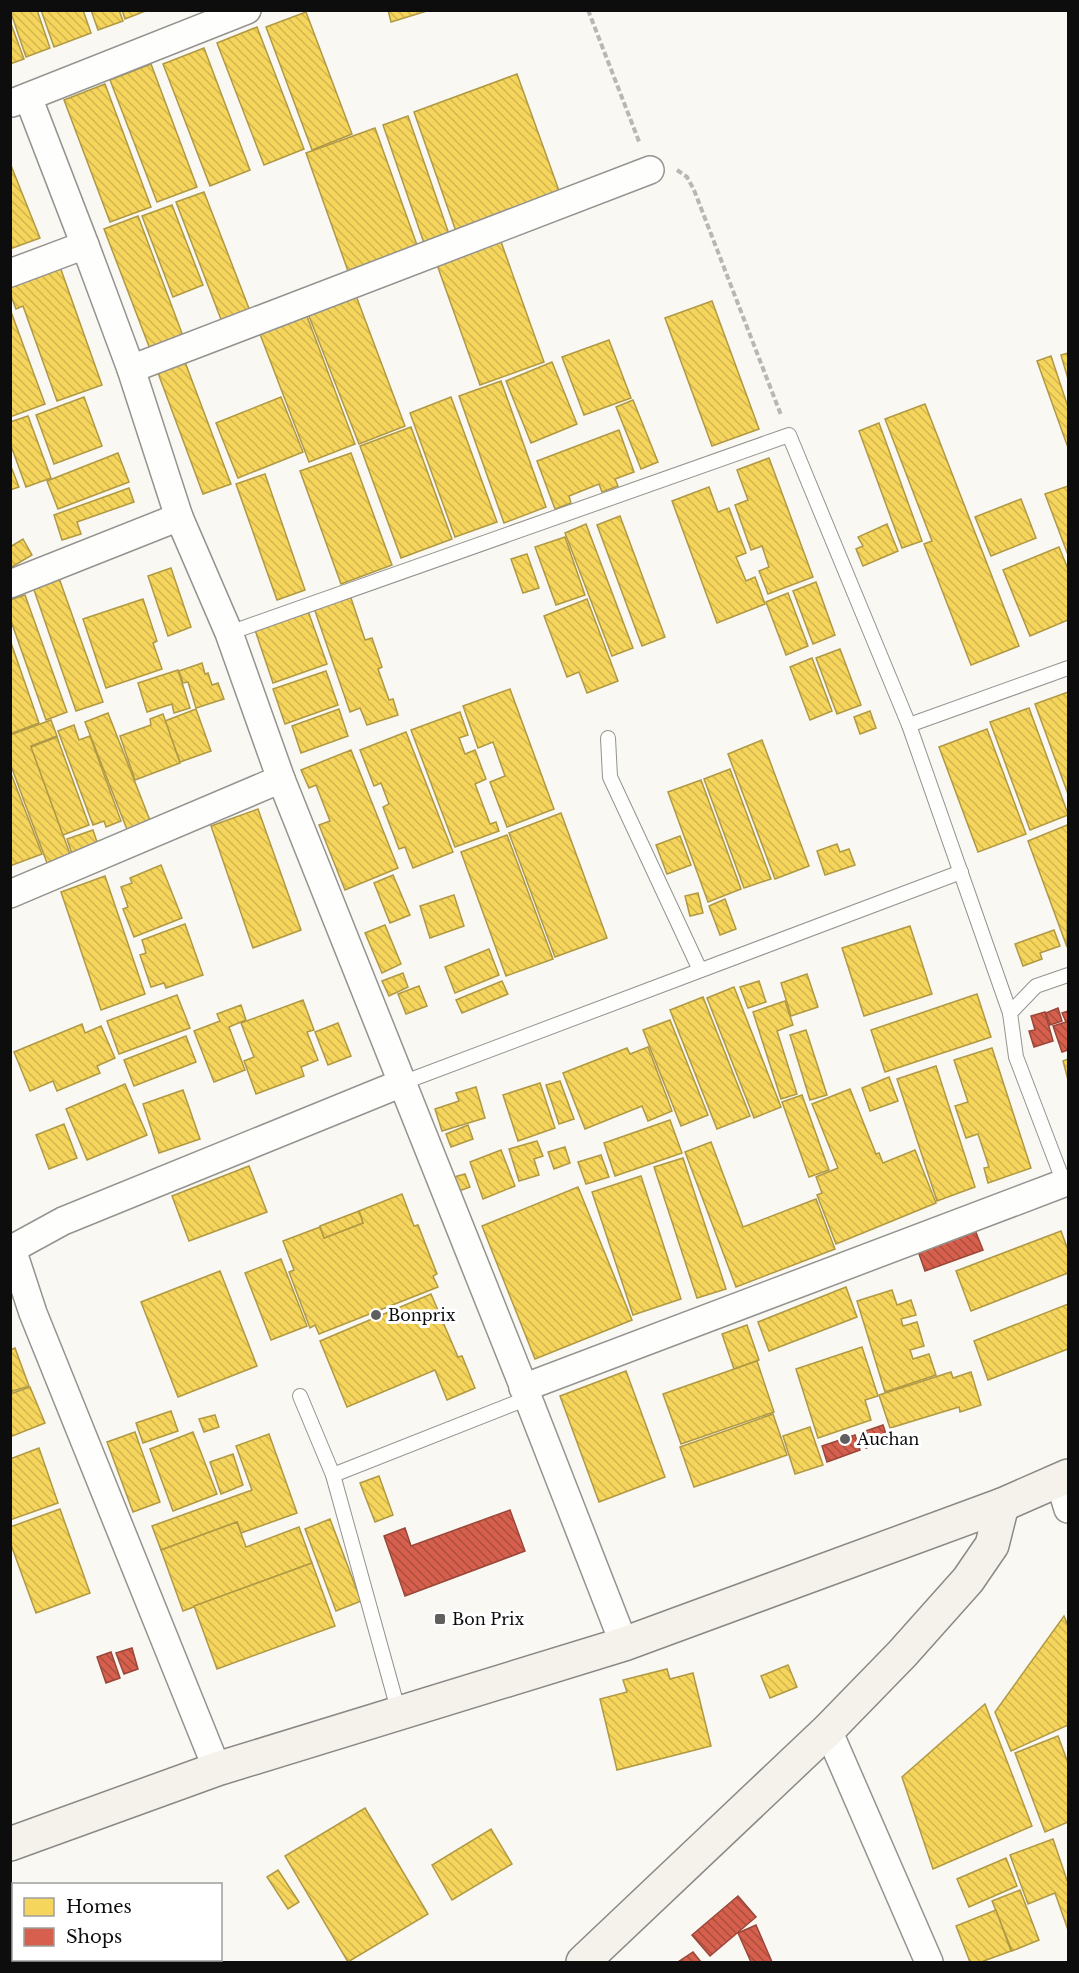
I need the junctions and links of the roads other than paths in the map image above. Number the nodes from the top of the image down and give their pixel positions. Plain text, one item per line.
1 (247, 10) edge
2 (19, 100) edge
3 (650, 170) road end
4 (86, 245) junction
5 (10, 273) edge
6 (131, 369) junction
7 (179, 517) junction
8 (10, 584) edge
9 (229, 633) junction
10 (1068, 668) edge
11 (909, 725) junction
12 (608, 738) dead end
13 (281, 779) junction
14 (961, 872) junction
15 (10, 894) edge
16 (700, 970) junction
17 (1068, 975) edge
18 (1010, 1013) junction
19 (402, 1083) junction
20 (1064, 1183) joint
21 (11, 1249) edge
22 (525, 1393) junction
23 (300, 1396) dead end
24 (333, 1475) junction
25 (1065, 1488) edge
26 (1002, 1505) junction
27 (624, 1644) junction
28 (399, 1713) junction
29 (828, 1730) junction
30 (217, 1769) junction
31 (10, 1844) edge
32 (594, 1958) edge
33 (929, 1962) edge

1 - 2 street
2 - 4 street
3 - 6 street
4 - 5 street
4 - 6 street
6 - 7 street
7 - 8 street
7 - 9 street
9 - 11 lane
9 - 13 street
10 - 11 lane
11 - 14 lane
12 - 16 lane
13 - 15 street
13 - 19 street
14 - 16 lane
14 - 18 lane
16 - 19 lane
17 - 18 lane
18 - 20 lane
19 - 21 street
19 - 22 street
20 - 22 street
21 - 30 street
22 - 24 lane
22 - 27 street
23 - 24 lane
24 - 28 lane
25 - 26 street
26 - 27 street
26 - 29 street
27 - 28 street
28 - 30 street
29 - 32 street
29 - 33 street
30 - 31 street

